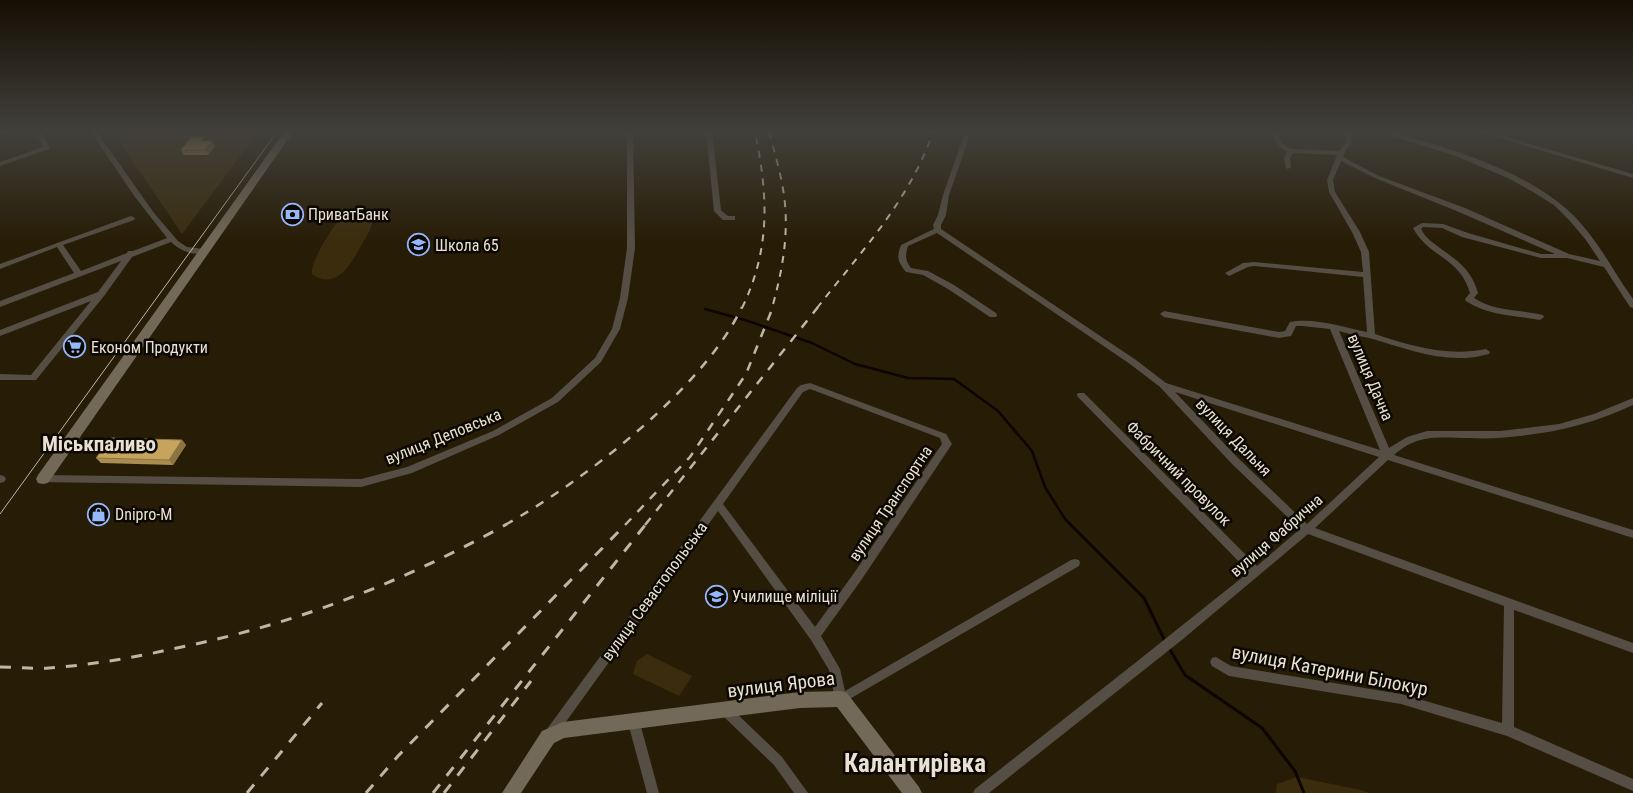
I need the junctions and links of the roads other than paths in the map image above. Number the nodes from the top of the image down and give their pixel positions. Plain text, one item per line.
1 (120, 169) edge
2 (262, 169) edge
3 (630, 169) edge
4 (713, 169) edge
5 (955, 169) edge
6 (1334, 169) edge
7 (1364, 169) edge
8 (1488, 169) edge
9 (1609, 169) edge
10 (1633, 176) edge
11 (131, 218) dead end
12 (732, 218) dead end
13 (938, 230) junction
14 (172, 238) junction
15 (60, 244) junction
16 (204, 251) junction
17 (131, 253) junction
18 (1568, 256) junction
19 (1607, 265) junction
20 (0, 267) edge
21 (1229, 273) dead end
22 (79, 274) junction
23 (1366, 275) junction
24 (101, 294) junction
25 (0, 304) edge
26 (1633, 305) edge
27 (1164, 314) dead end
28 (993, 315) dead end
29 (1540, 318) dead end
30 (1333, 327) junction
31 (0, 333) edge
32 (1371, 336) junction
33 (1486, 352) dead end
34 (0, 377) edge
35 (1163, 385) junction
36 (800, 390) joint
37 (1081, 395) dead end
38 (1633, 401) edge
39 (1387, 455) junction
40 (43, 479) joint
41 (718, 502) junction
42 (1306, 530) junction
43 (1633, 534) edge
44 (1075, 563) dead end
45 (1256, 572) junction
46 (1509, 604) junction
47 (815, 636) junction
48 (1633, 648) edge
49 (1216, 662) dead end
50 (841, 699) junction
51 (726, 711) junction
52 (634, 723) junction
53 (1508, 730) junction
54 (548, 738) junction
55 (1633, 785) edge
56 (511, 793) edge
57 (654, 793) edge
58 (802, 793) edge
59 (913, 793) edge
60 (979, 793) edge

1 - 14 street
2 - 16 street
3 - 40 street, вулиця Деповська
4 - 12 street
5 - 13 street
6 - 23 street, вулиця Дачна
7 - 18 street
8 - 19 street
9 - 10 street
11 - 15 street
13 - 28 street
13 - 35 street, вулиця Дальня
14 - 16 street
14 - 17 street
15 - 20 street
15 - 22 street
16 - 40 street
17 - 22 street
17 - 24 street
18 - 19 street
18 - 29 street
19 - 26 street
21 - 23 street
22 - 25 street
23 - 32 street, вулиця Дачна
24 - 31 street
24 - 34 street
27 - 30 street
30 - 32 street, вулиця Дачна
30 - 39 street, вулиця Дачна
32 - 33 street
35 - 39 street
35 - 42 street, вулиця Дальня
36 - 41 street, вулиця Севастопольська
36 - 47 street, вулиця Транспортна
37 - 45 street, Фабричний провулок
38 - 39 street, вулиця Фабрична
39 - 42 street, вулиця Фабрична
39 - 43 street
41 - 47 street
41 - 54 street, вулиця Севастопольська
42 - 45 street, вулиця Фабрична
42 - 46 street, вулиця Дальня
44 - 50 street, вулиця Ярова
45 - 60 street, вулиця Фабрична
46 - 48 street, вулиця Дальня
46 - 53 street
47 - 50 street
49 - 53 street, вулиця Катерини Білокур
50 - 51 street, вулиця Ярова
50 - 59 street
51 - 52 street, вулиця Ярова
51 - 58 street
52 - 54 street, вулиця Ярова
52 - 57 street
53 - 55 street, вулиця Катерини Білокур
54 - 56 street, вулиця Севастопольська

